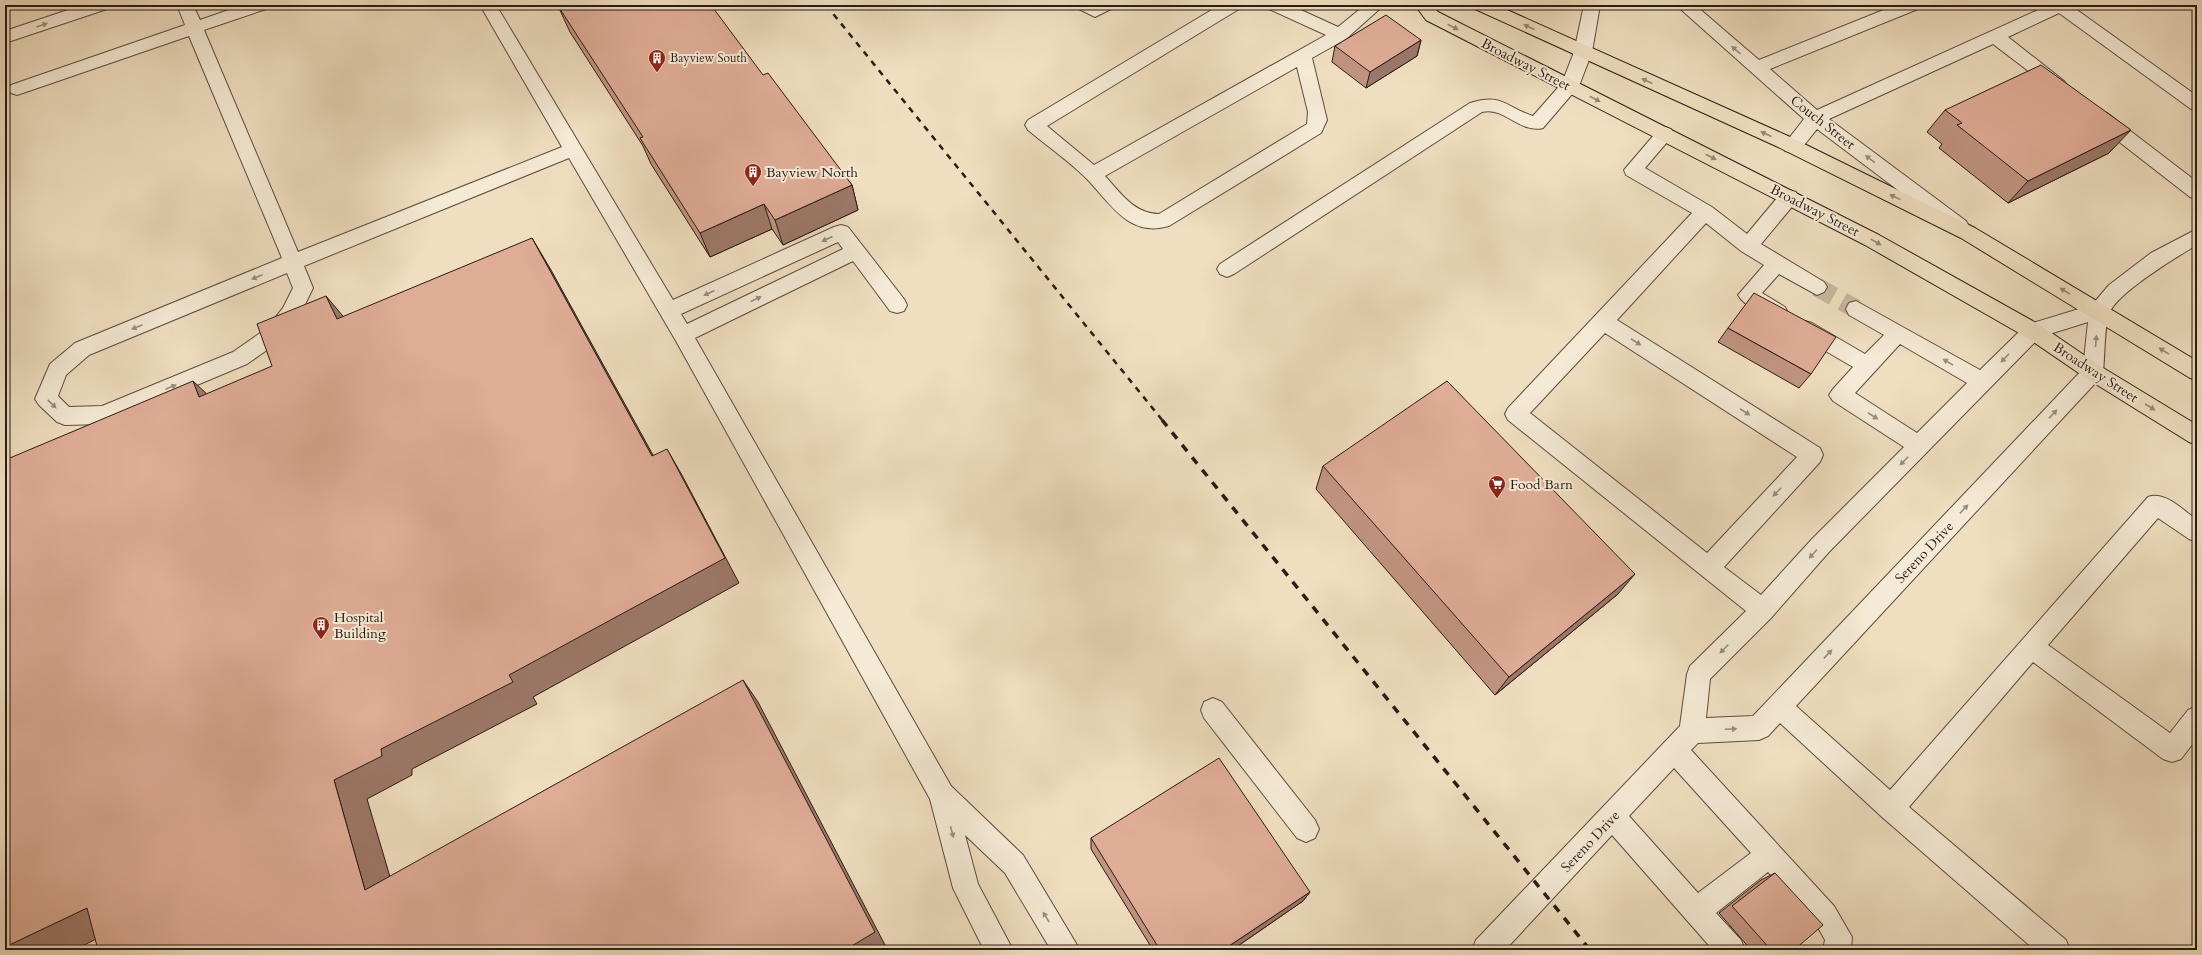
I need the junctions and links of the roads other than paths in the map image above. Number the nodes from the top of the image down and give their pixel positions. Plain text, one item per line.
1 (101, 5) edge
2 (185, 5) edge
3 (260, 5) edge
4 (488, 5) edge
5 (1085, 5) edge
6 (1105, 5) edge
7 (1233, 5) edge
8 (1275, 5) edge
9 (1376, 5) edge
10 (1423, 5) edge
11 (1481, 5) edge
12 (1592, 5) edge
13 (1684, 5) edge
14 (1912, 5) edge
15 (2060, 6) edge
16 (194, 28) junction
17 (1340, 35) junction
18 (1995, 36) junction
19 (5, 37) edge
20 (1583, 52) junction
21 (1303, 56) junction
22 (1757, 68) junction
23 (1570, 86) junction
24 (17, 89) dead end
25 (2197, 105) edge
26 (1815, 118) junction
27 (1665, 134) junction
28 (1792, 146) junction
29 (572, 150) junction
30 (1093, 174) junction
31 (2197, 192) edge
32 (1789, 197) junction
33 (1705, 212) junction
34 (1968, 233) junction
35 (2197, 236) edge
36 (1748, 246) junction
37 (856, 251) junction
38 (293, 262) junction
39 (1777, 263) junction
40 (1227, 269) dead end
41 (1817, 286) tunnel mouth
42 (898, 305) dead end
43 (1856, 309) tunnel mouth
44 (669, 311) junction
45 (2099, 311) junction
46 (1603, 321) junction
47 (2033, 331) junction
48 (1898, 333) junction
49 (683, 335) junction
50 (1868, 366) junction
51 (2094, 372) junction
52 (2197, 372) edge
53 (1982, 382) junction
54 (2197, 436) edge
55 (1919, 445) junction
56 (2197, 532) edge
57 (1708, 568) junction
58 (1763, 610) junction
59 (2032, 647) junction
60 (1779, 706) junction
61 (1213, 710) dead end
62 (2197, 718) edge
63 (1692, 731) junction
64 (1674, 750) junction
65 (942, 795) junction
66 (1891, 808) junction
67 (1613, 817) junction
68 (1306, 829) dead end
69 (1769, 854) junction
70 (1697, 911) junction
71 (999, 950) edge
72 (1066, 950) edge
73 (1486, 950) edge
74 (1731, 950) edge
75 (1837, 950) edge
76 (2056, 950) edge

19 -> 1 street
2 - 16 street
3 - 16 street
4 - 29 street
5 - 6 street
7 - 30 street
8 - 17 street
9 - 17 street
10 -> 23 main road, Broadway Street
20 -> 11 main road
12 - 20 street
22 -> 13 street, Couch Street
14 - 22 street
15 - 18 street
15 - 25 street
16 - 24 street
16 - 38 street
17 - 21 street
18 - 26 street
18 - 31 street
20 - 23 street
28 -> 20 main road
21 - 30 street
21 - 30 street
22 - 26 street, Couch Street
23 -> 27 main road, Broadway Street
23 - 40 street
26 - 28 street
34 -> 26 street, Couch Street
27 -> 32 main road, Broadway Street
27 - 33 street
34 -> 28 main road
29 - 38 street
29 - 44 street
32 - 36 street
32 -> 47 main road, Broadway Street
33 - 36 street
33 - 46 street
45 -> 34 main road
35 - 45 street
36 - 39 street
37 - 42 street
37 -> 44 street
49 -> 37 street
38 -> 38 street
39 - 41 street
39 - 50 street
43 - 48 street
44 - 49 street
45 - 47 street
51 -> 45 street
52 -> 45 main road
46 - 57 street
46 -> 57 street
47 - 51 main road, Broadway Street
47 -> 53 street
48 - 50 street
53 -> 48 street
49 - 65 street
50 -> 55 street
51 -> 54 main road, Broadway Street
60 -> 51 street, Sereno Drive
53 - 55 street
55 -> 58 street
56 - 59 street
57 - 58 street
58 -> 63 street
59 - 62 street
59 - 66 street
63 -> 60 street, Sereno Drive
60 - 66 street
61 - 68 street
63 - 64 street, Sereno Drive
64 - 67 street, Sereno Drive
64 - 69 street
65 -> 71 street
72 -> 65 street
66 - 76 street
67 - 70 street
67 - 73 street, Sereno Drive
69 - 70 street
69 - 75 street
70 - 74 street

